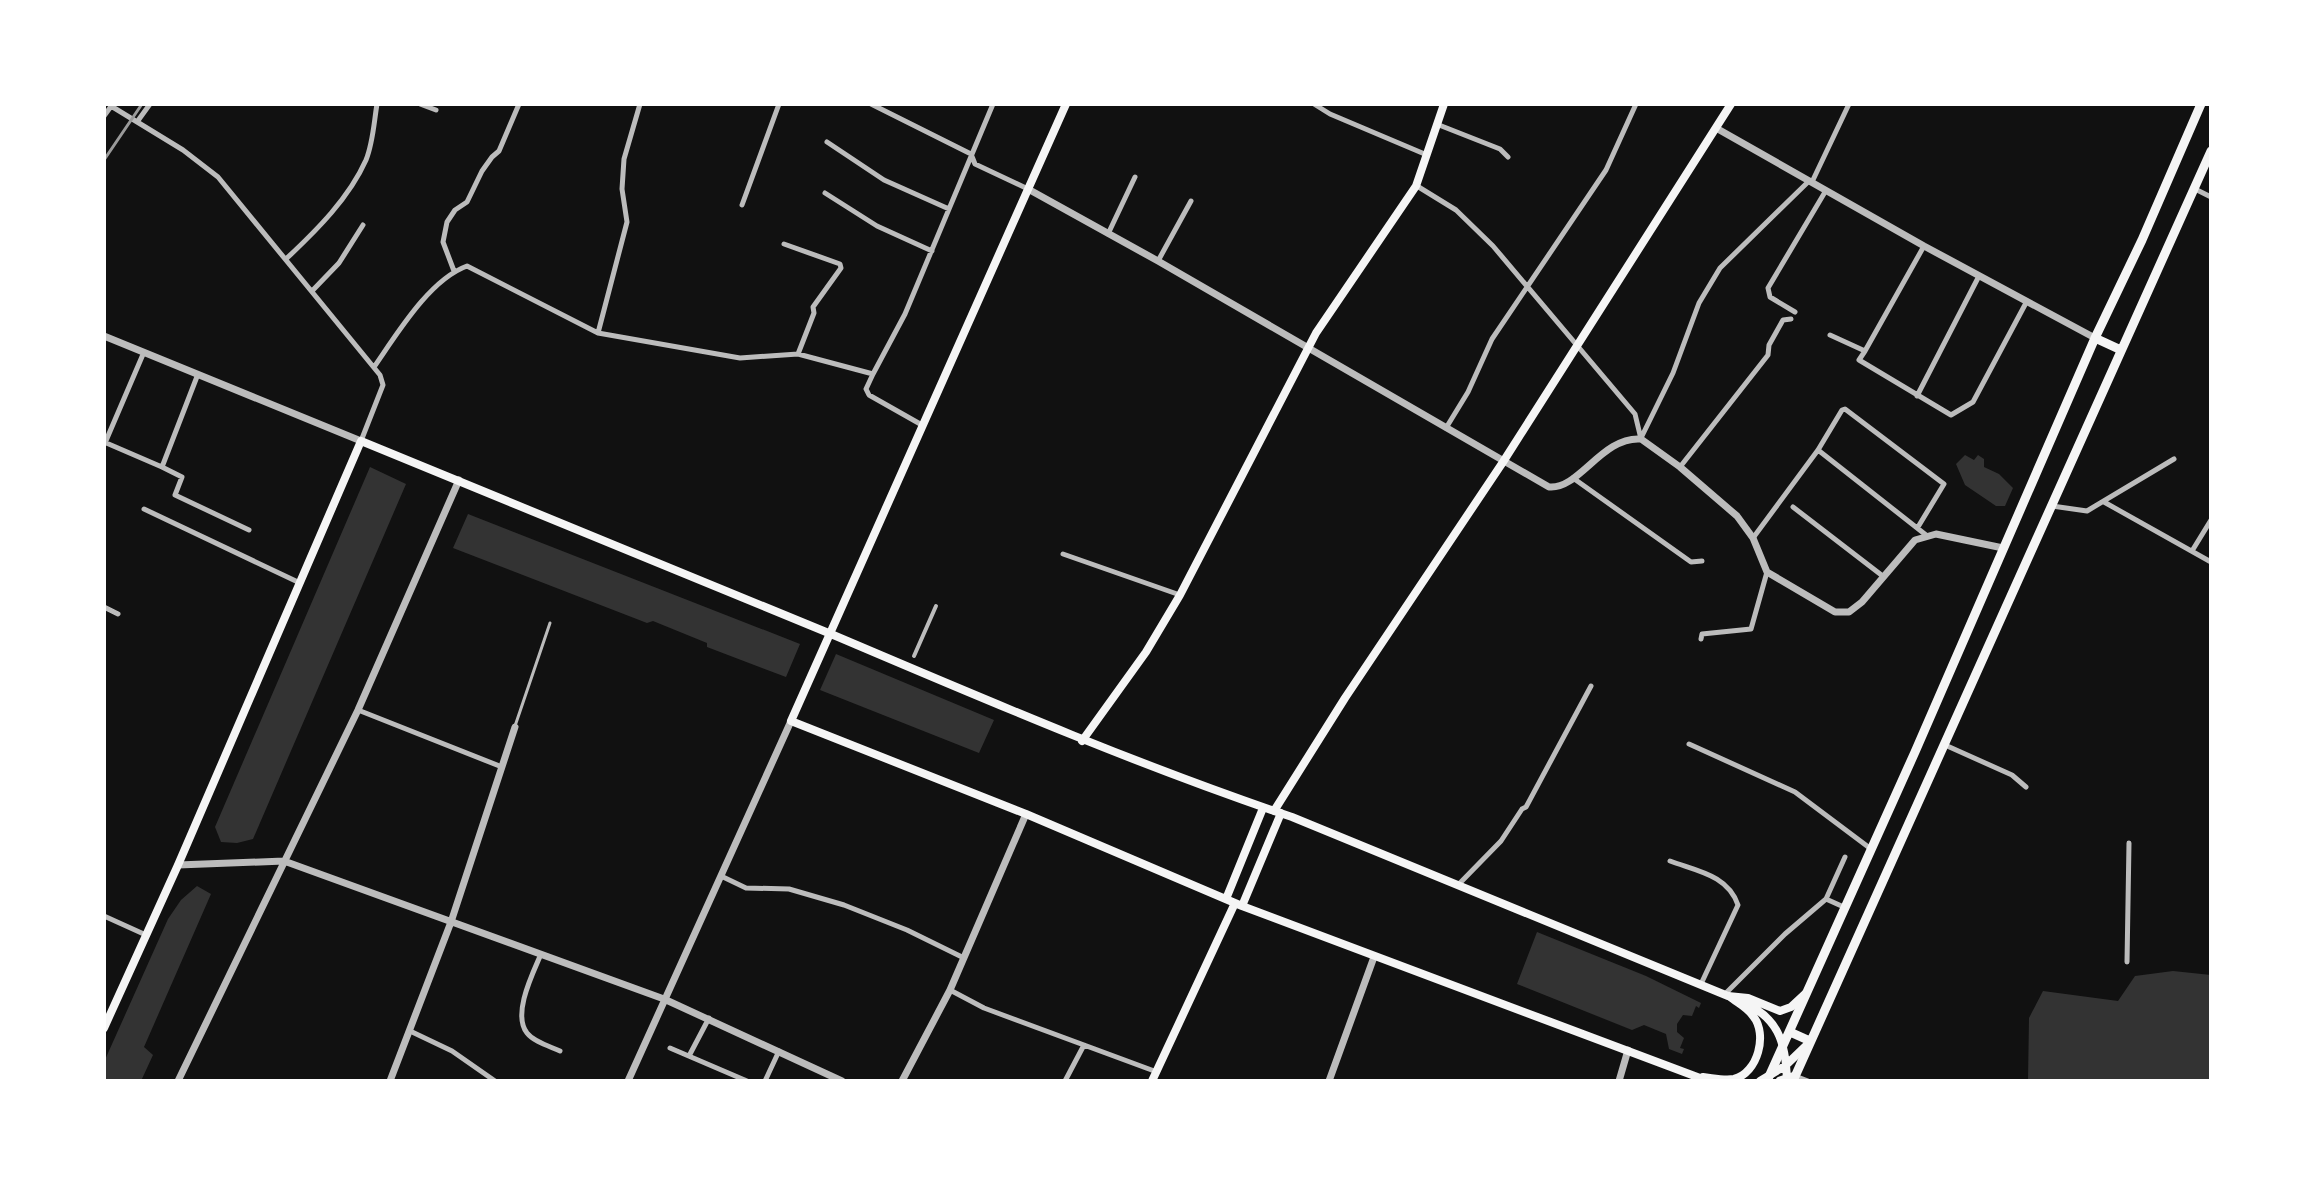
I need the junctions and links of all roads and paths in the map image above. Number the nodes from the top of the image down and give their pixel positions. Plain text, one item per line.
1 (150, 104) edge
2 (377, 104) edge
3 (420, 104) edge
4 (519, 104) edge
5 (640, 104) edge
6 (779, 104) edge
7 (871, 104) edge
8 (993, 104) edge
9 (1066, 104) edge
10 (1314, 104) edge
11 (1444, 104) edge
12 (1636, 104) edge
13 (1731, 104) edge
14 (1849, 104) edge
15 (2201, 104) edge
16 (112, 105) edge
17 (436, 110) dead end
18 (104, 116) edge
19 (137, 122) junction
20 (1439, 125) junction
21 (1716, 128) junction
22 (827, 142) dead end
23 (2211, 151) edge
24 (971, 154) junction
25 (1428, 155) junction
26 (1508, 157) dead end
27 (1135, 177) dead end
28 (1810, 182) junction
29 (1416, 186) junction
30 (1028, 189) junction
31 (2194, 189) junction
32 (1825, 192) junction
33 (825, 193) dead end
34 (2211, 197) edge
35 (1191, 201) dead end
36 (742, 205) dead end
37 (949, 209) junction
38 (363, 225) dead end
39 (1108, 234) junction
40 (784, 244) dead end
41 (1924, 246) junction
42 (932, 251) junction
43 (287, 258) junction
44 (1158, 261) junction
45 (454, 271) junction
46 (1980, 276) junction
47 (1528, 285) junction
48 (313, 290) junction
49 (2028, 300) junction
50 (1795, 312) dead end
51 (1791, 319) dead end
52 (598, 333) junction
53 (1830, 335) dead end
54 (104, 336) edge
55 (2095, 338) junction
56 (1578, 344) junction
57 (1308, 347) junction
58 (2121, 350) junction
59 (1865, 351) junction
60 (144, 352) junction
61 (798, 354) junction
62 (374, 367) junction
63 (198, 374) junction
64 (873, 374) junction
65 (1917, 396) junction
66 (922, 425) junction
67 (1446, 428) junction
68 (1641, 439) junction
69 (361, 441) junction
70 (104, 443) edge
71 (1818, 450) junction
72 (2174, 459) dead end
73 (1503, 462) junction
74 (162, 467) junction
75 (1680, 467) junction
76 (1572, 478) junction
77 (459, 480) junction
78 (2103, 501) junction
79 (2051, 506) junction
80 (1793, 507) dead end
81 (144, 509) dead end
82 (2211, 520) edge
83 (1918, 527) junction
84 (249, 530) dead end
85 (1926, 535) junction
86 (1753, 538) junction
87 (2003, 548) junction
88 (2192, 551) junction
89 (1063, 554) dead end
90 (1702, 561) dead end
91 (2211, 562) edge
92 (1767, 572) junction
93 (1884, 577) junction
94 (300, 583) junction
95 (1180, 595) junction
96 (936, 606) dead end
97 (104, 607) edge
98 (118, 614) dead end
99 (550, 623) dead end
100 (830, 634) junction
101 (1701, 639) dead end
102 (914, 656) dead end
103 (1591, 686) dead end
104 (358, 710) junction
105 (791, 721) junction
106 (515, 727) joint
107 (1082, 741) junction
108 (1689, 744) dead end
109 (1945, 745) junction
110 (502, 767) junction
111 (2026, 787) dead end
112 (1263, 808) junction
113 (1278, 812) junction
114 (1026, 814) junction
115 (2129, 843) dead end
116 (1872, 850) junction
117 (1845, 857) dead end
118 (284, 861) junction
119 (1670, 861) dead end
120 (178, 865) junction
121 (720, 875) junction
122 (1458, 885) junction
123 (1826, 899) junction
124 (1234, 903) junction
125 (1846, 908) junction
126 (104, 916) edge
127 (451, 922) junction
128 (146, 935) junction
129 (541, 954) junction
130 (1374, 957) junction
131 (964, 958) junction
132 (2127, 962) dead end
133 (1701, 984) junction
134 (1809, 988) junction
135 (950, 990) junction
136 (1727, 995) junction
137 (664, 999) junction
138 (709, 1018) junction
139 (104, 1028) edge
140 (410, 1031) junction
141 (1790, 1032) junction
142 (1810, 1041) junction
143 (1084, 1045) junction
144 (670, 1048) dead end
145 (1782, 1049) junction
146 (779, 1050) junction
147 (1628, 1050) junction
148 (560, 1051) dead end
149 (689, 1056) junction
150 (1785, 1066) junction
151 (1157, 1072) junction
152 (1708, 1079) edge
153 (1765, 1079) edge
154 (1788, 1079) edge
155 (178, 1081) edge
156 (390, 1081) edge
157 (495, 1081) edge
158 (628, 1081) edge
159 (747, 1081) edge
160 (765, 1081) edge
161 (842, 1081) edge
162 (902, 1081) edge
163 (1065, 1081) edge
164 (1152, 1081) edge
165 (1329, 1081) edge
166 (1619, 1081) edge
167 (1808, 1081) edge

1 - 19 street
2 - 43 street
3 - 17 street
4 - 45 street
5 - 52 street
6 - 36 street
7 - 24 street
8 - 24 street
9 - 30 main road
10 - 25 street
11 - 20 main road
12 - 47 street
13 - 21 main road
14 - 28 street
15 - 55 main road
16 - 18 street
16 - 19 street
19 - 43 street
20 - 25 main road
20 - 26 street
21 - 28 street
21 - 56 main road
22 - 37 street
23 - 31 main road
24 - 30 street
24 - 37 street
25 - 29 main road
27 - 39 street
28 - 32 street
28 - 68 street
29 - 47 street
29 - 57 main road
30 - 39 street
30 - 66 main road
31 - 34 street
31 - 58 main road
32 - 41 street
32 - 50 street
33 - 42 street
35 - 44 street
37 - 42 street
38 - 48 street
39 - 44 street
40 - 61 street
41 - 46 street
41 - 59 street
42 - 64 street
43 - 48 street
44 - 57 street
45 - 52 street
45 - 62 street
46 - 49 street
46 - 65 street
47 - 56 street
47 - 67 street
48 - 62 street
49 - 55 street
49 - 65 street
51 - 75 street
52 - 61 street
53 - 59 street
54 - 60 street
55 - 58 main road
55 - 87 main road
56 - 68 street
56 - 73 main road
57 - 67 street
57 - 95 main road
58 - 79 main road
59 - 65 street
60 - 63 street
60 - 70 street
61 - 64 street
62 - 69 street
63 - 69 street
63 - 74 street
64 - 66 street
66 - 100 main road
67 - 73 street
68 - 75 street
68 - 76 street
69 - 77 main road
69 - 94 main road
70 - 74 street
71 - 83 street
71 - 83 street
71 - 86 street
72 - 78 street
73 - 76 street
73 - 113 main road
74 - 84 street
75 - 86 street
76 - 90 street
77 - 100 main road
77 - 104 street
78 - 79 street
78 - 88 street
79 - 109 main road
80 - 93 street
81 - 94 street
82 - 88 street
83 - 85 street
85 - 87 street
85 - 93 street
86 - 92 street
87 - 116 main road
88 - 91 street
89 - 95 street
92 - 93 street
92 - 101 street
94 - 120 main road
95 - 107 main road
96 - 102 street
97 - 98 street
99 - 106 lane
100 - 105 main road
100 - 107 main road
103 - 122 street
104 - 110 street
104 - 118 street
105 - 114 main road
105 - 121 street
106 - 110 street
107 - 112 main road
108 - 116 street
109 - 111 street
109 - 142 main road
110 - 127 street
112 - 113 main road
112 - 124 main road
113 - 122 main road
113 - 124 main road
114 - 124 main road
114 - 131 street
115 - 132 street
116 - 125 main road
117 - 123 street
118 - 120 street
118 - 127 street
118 - 155 street
119 - 133 street
120 - 128 main road
121 - 131 street
121 - 137 street
122 - 133 main road
123 - 125 street
123 - 136 street
124 - 130 main road
124 - 151 main road
125 - 134 main road
126 - 128 street
127 - 129 street
127 - 140 street
128 - 139 main road
129 - 137 street
129 - 148 street
130 - 147 main road
130 - 165 street
131 - 135 street
133 - 136 main road
134 - 136 main road
134 - 141 main road
135 - 143 street
135 - 162 street
136 - 145 main road
136 - 152 main road
137 - 138 street
137 - 158 street
138 - 146 street
138 - 149 street
140 - 156 street
140 - 157 street
141 - 142 main road
141 - 145 main road
142 - 150 main road
142 - 154 main road
143 - 151 street
143 - 163 street
144 - 149 street
145 - 150 main road
145 - 153 main road
146 - 160 street
146 - 161 street
147 - 152 main road
147 - 166 street
149 - 159 street
150 - 153 main road
150 - 154 main road
151 - 164 main road
154 - 167 street

